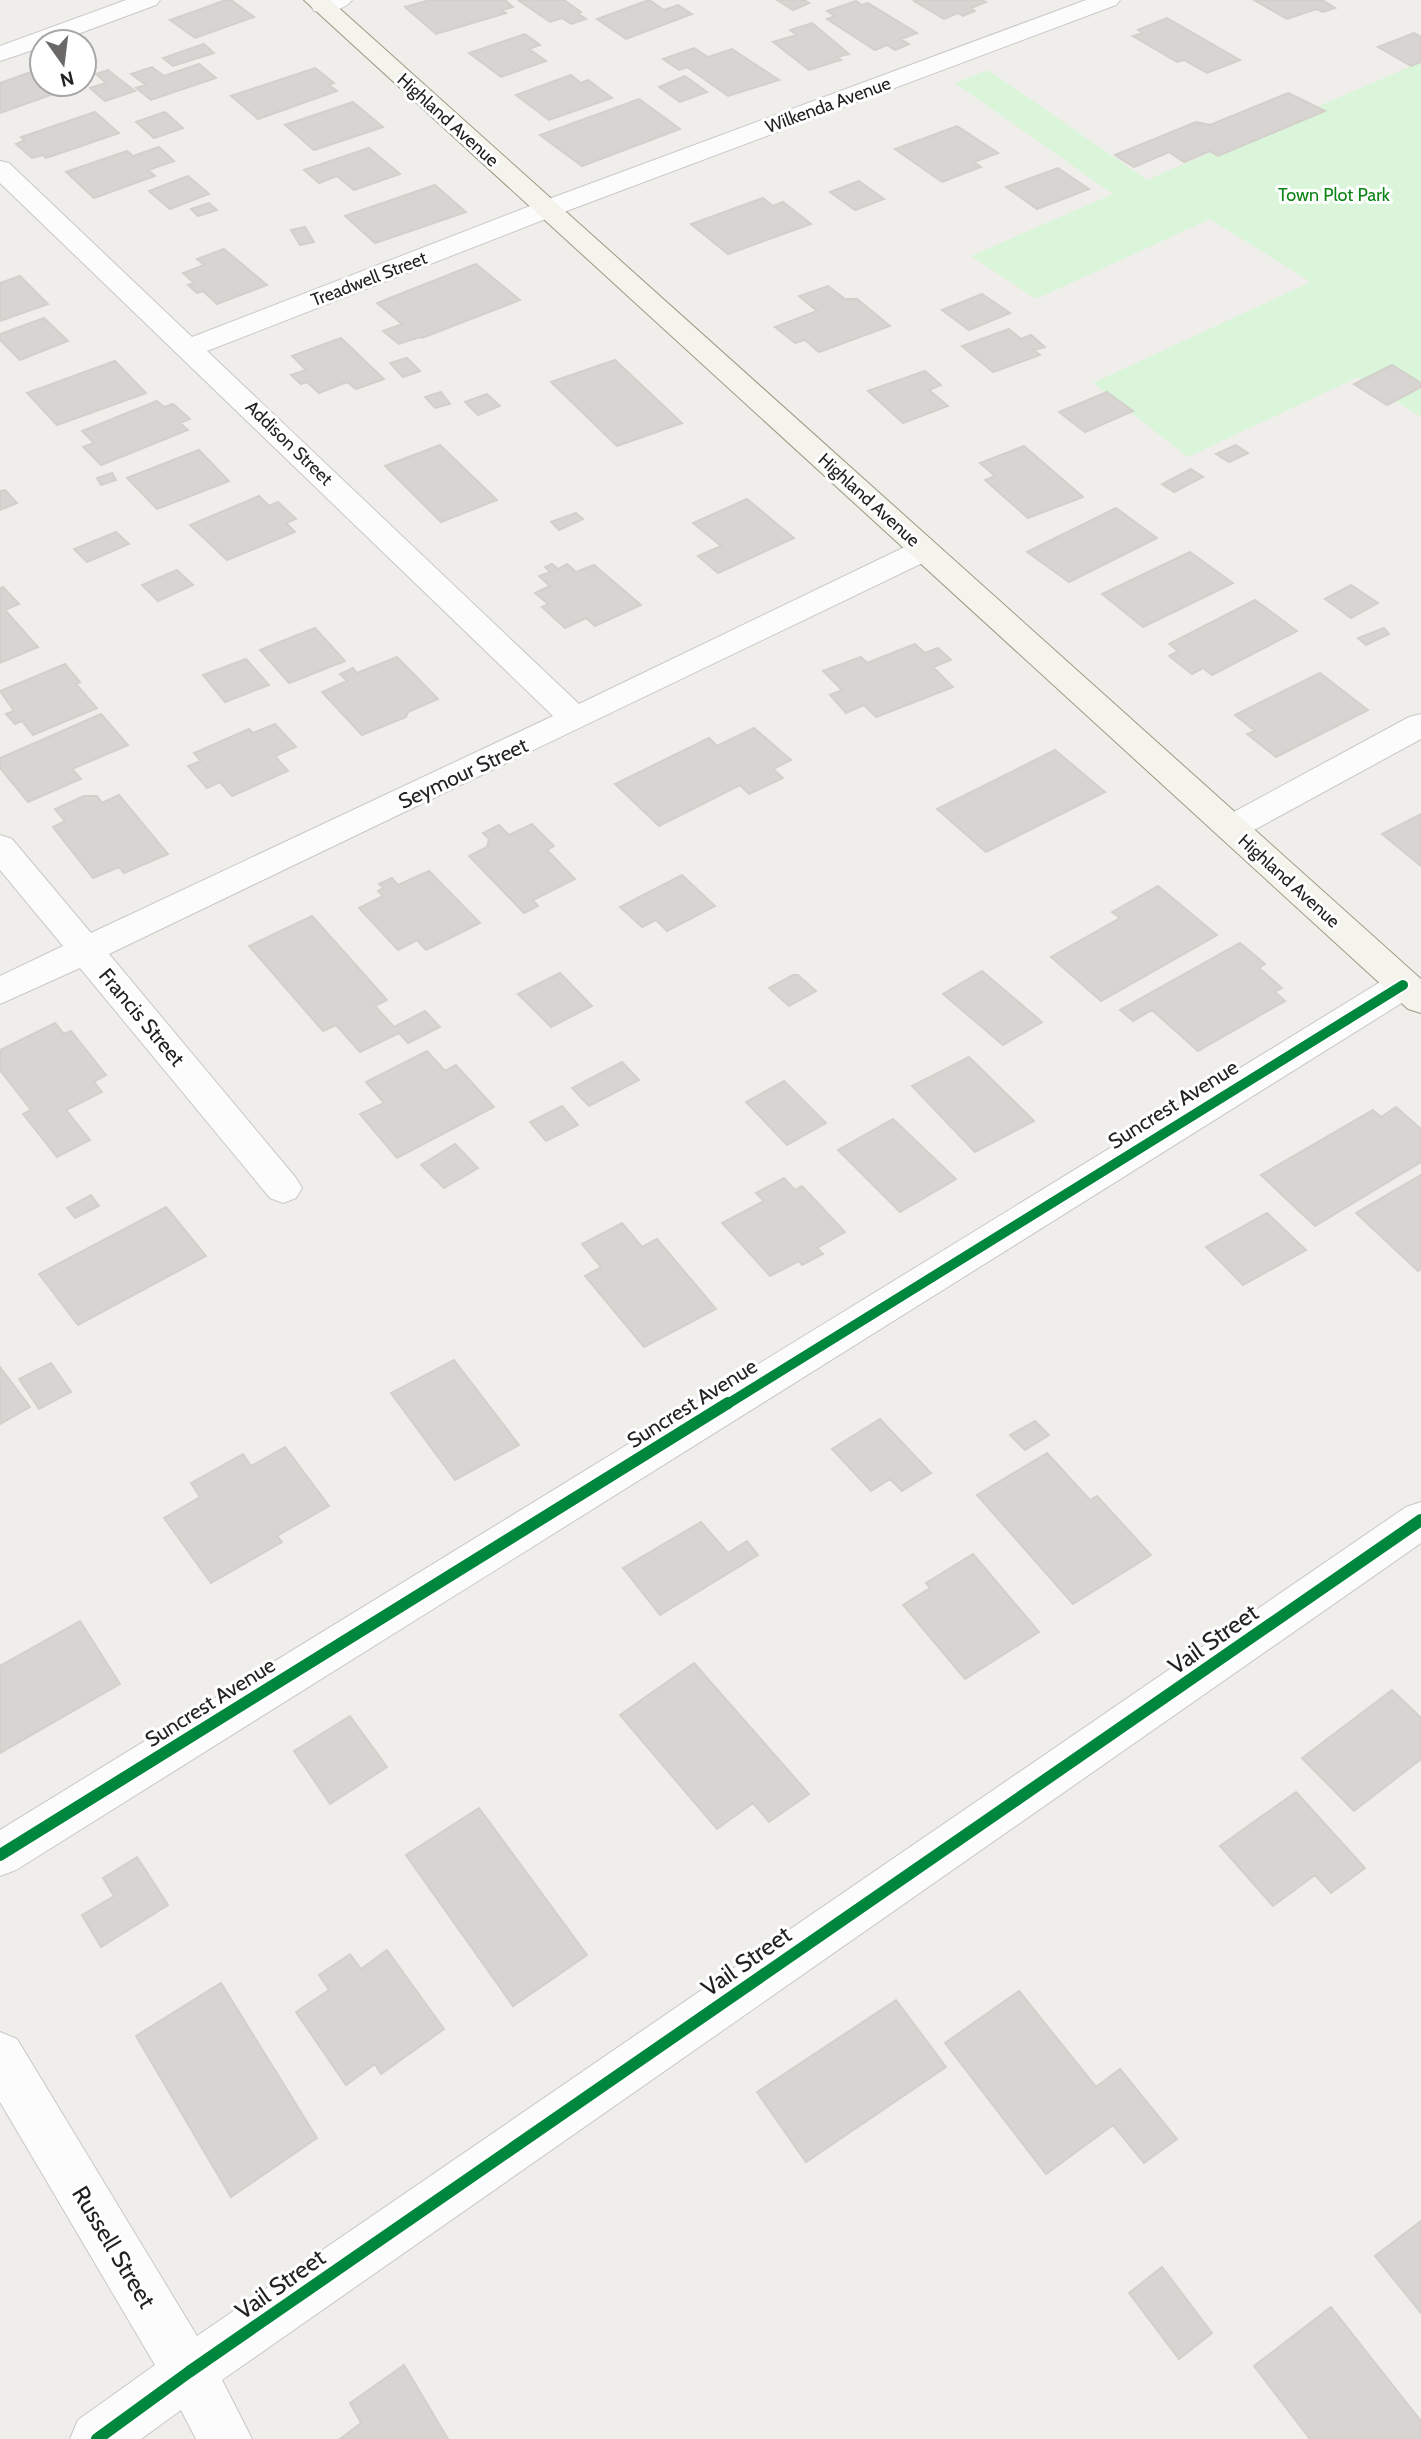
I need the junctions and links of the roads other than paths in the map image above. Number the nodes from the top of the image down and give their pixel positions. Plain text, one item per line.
1 (148, 0) edge
2 (1108, 0) edge
3 (327, 2) edge
4 (0, 54) edge
5 (0, 169) edge
6 (547, 209) junction
7 (190, 348) junction
8 (924, 550) junction
9 (575, 719) junction
10 (1421, 725) edge
11 (1231, 828) junction
12 (0, 847) edge
13 (86, 950) junction
14 (0, 991) edge
15 (1412, 992) edge
16 (283, 1188) dead end
17 (1421, 1520) edge
18 (0, 1854) edge
19 (0, 2056) edge
20 (189, 2372) junction
21 (96, 2439) edge
22 (226, 2439) edge

1 - 4 street
2 - 6 street, Wilkenda Avenue
3 - 6 main road, Highland Avenue
5 - 7 street, Addison Street
6 - 7 street, Treadwell Street
6 - 8 main road, Highland Avenue
7 - 9 street, Addison Street
8 - 9 street, Seymour Street
8 - 11 main road, Highland Avenue
9 - 13 street, Seymour Street
10 - 11 street
11 - 15 main road, Highland Avenue
12 - 13 street, Francis Street
13 - 14 street, Seymour Street
13 - 16 street, Francis Street
15 - 18 street, Suncrest Avenue
17 - 20 street, Vail Street
19 - 20 street, Russell Street
20 - 21 street, Vail Street
20 - 22 street, Russell Street

